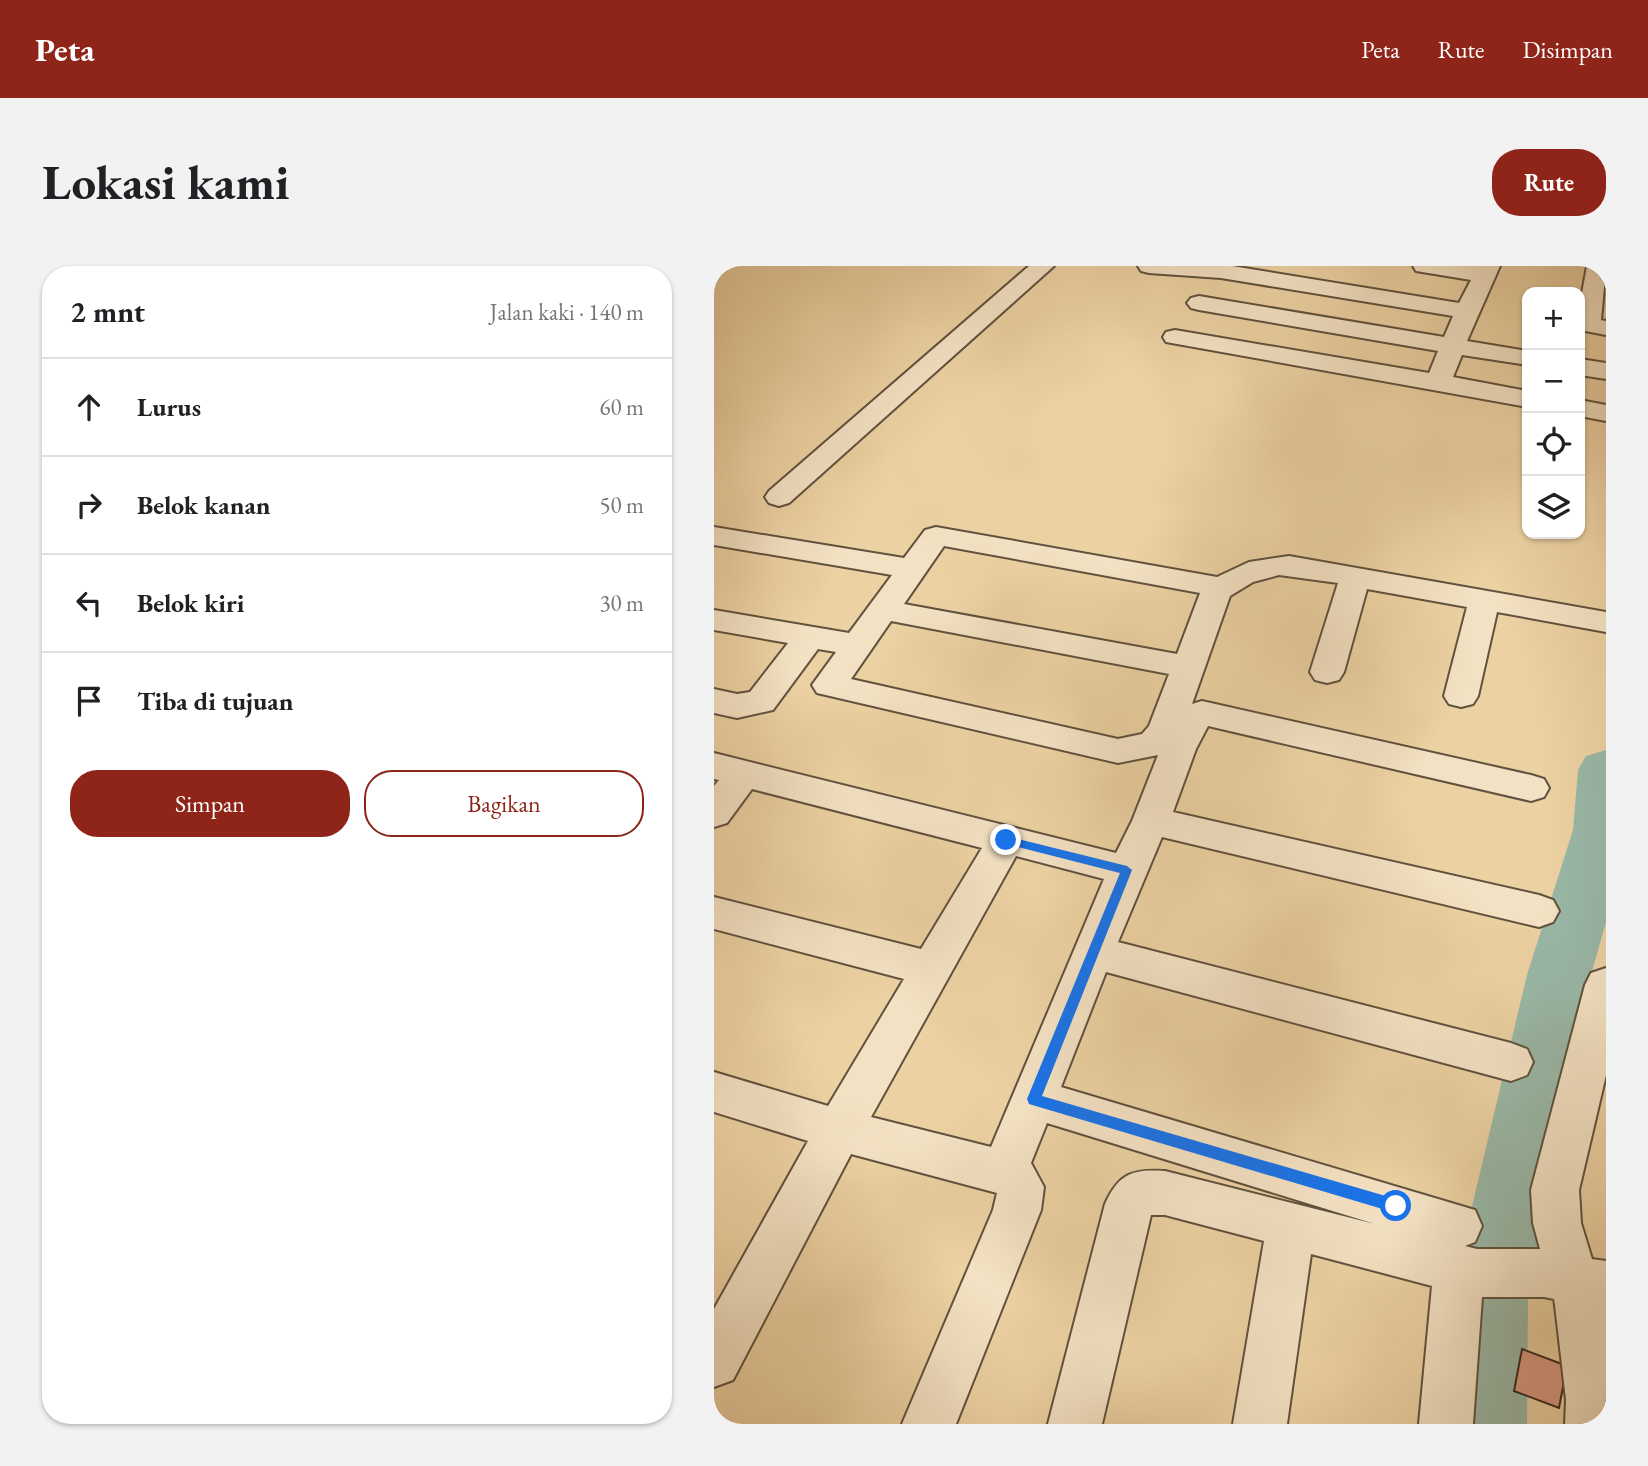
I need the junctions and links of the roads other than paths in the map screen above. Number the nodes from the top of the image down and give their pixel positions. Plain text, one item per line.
1 (1044, 266) edge
2 (1149, 266) edge
3 (1160, 266) edge
4 (1424, 266) edge
5 (1598, 266) edge
6 (1223, 269) edge
7 (1487, 270) edge
8 (1199, 303) junction
9 (1467, 311) junction
10 (1591, 326) edge
11 (1453, 345) junction
12 (1522, 357) edge
13 (1585, 368) edge
14 (1606, 372) edge
15 (1438, 382) junction
16 (1522, 397) edge
17 (1585, 409) edge
18 (1606, 413) edge
19 (779, 497) dead end
20 (714, 537) edge
21 (913, 569) junction
22 (1355, 577) junction
23 (1222, 587) junction
24 (1483, 601) junction
25 (883, 610) junction
26 (714, 621) edge
27 (1601, 621) edge
28 (810, 637) junction
29 (858, 645) junction
30 (1188, 667) junction
31 (1327, 672) dead end
32 (1461, 695) dead end
33 (714, 701) edge
34 (729, 770) edge
35 (1531, 788) dead end
36 (714, 813) edge
37 (1151, 821) junction
38 (1006, 840) junction
39 (1127, 870) junction
40 (1539, 911) dead end
41 (714, 913) edge
42 (1093, 953) junction
43 (932, 969) junction
44 (1606, 985) edge
45 (1511, 1062) dead end
46 (714, 1092) edge
47 (1034, 1099) junction
48 (839, 1130) junction
49 (1004, 1172) junction
50 (1291, 1225) junction
51 (1465, 1256) junction
52 (1575, 1279) edge
53 (721, 1333) edge
54 (929, 1424) edge
55 (1075, 1424) edge
56 (1260, 1424) edge
57 (1446, 1424) edge
58 (1592, 1424) edge

1 - 19 street
2 - 3 street
3 - 6 street
4 - 7 street
5 - 10 street
6 - 8 street
6 - 9 street
7 - 9 street
8 - 11 street
8 - 15 street
9 - 11 street
11 - 12 street
11 - 15 street
13 - 14 street
15 - 16 street
17 - 18 street
20 - 21 street
21 - 23 street
21 - 25 street
22 - 23 street
22 - 24 street
22 - 31 street
23 - 30 street
24 - 27 street
24 - 32 street
25 - 29 street
25 - 30 street
26 - 28 street
28 - 29 street
28 - 33 street
29 - 30 street
34 - 36 street
34 - 38 street
35 - 37 street
37 - 39 street
37 - 40 street
38 - 39 street
38 - 43 street
39 - 42 street
41 - 43 street
42 - 45 street
42 - 47 street
43 - 48 street
44 - 52 street
46 - 48 street
47 - 49 street
47 - 51 street
48 - 49 street
48 - 53 street
49 - 54 street
50 - 51 street
50 - 55 street
50 - 56 street
51 - 52 street
51 - 57 street
52 - 58 street

